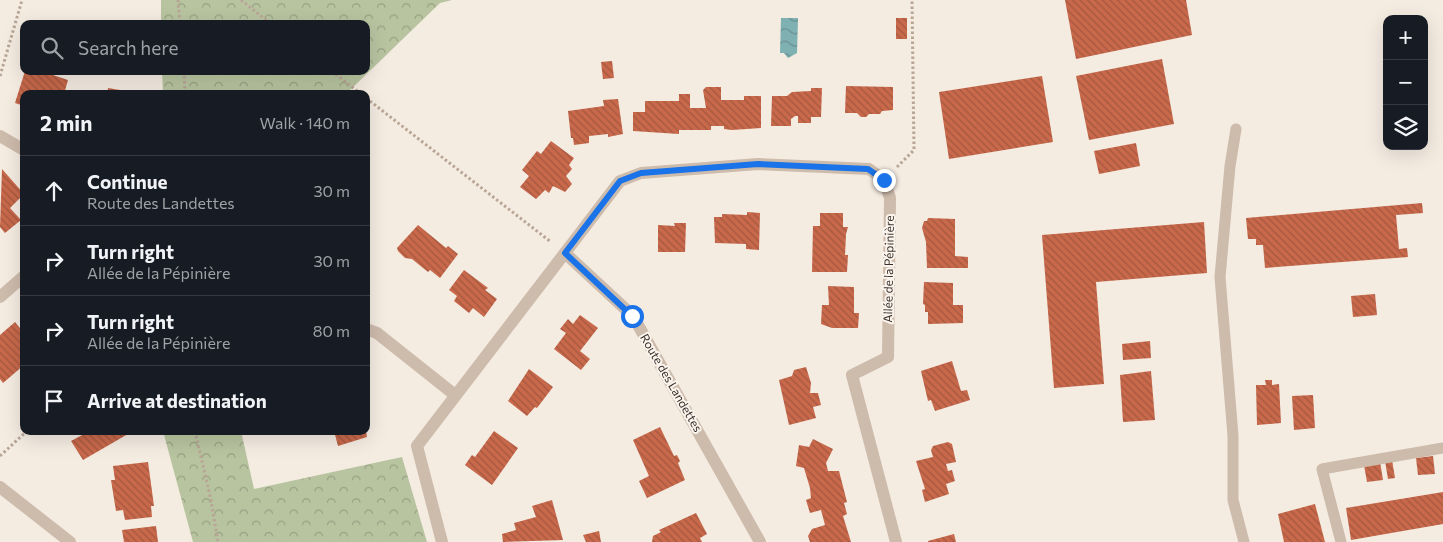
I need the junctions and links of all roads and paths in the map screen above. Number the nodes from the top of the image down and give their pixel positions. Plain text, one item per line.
1 (22, 0) edge
2 (178, 0) edge
3 (240, 0) edge
4 (912, 0) edge
5 (180, 20) edge
6 (266, 20) edge
7 (184, 75) edge
8 (337, 75) edge
9 (0, 76) edge
10 (185, 90) edge
11 (356, 90) edge
12 (370, 101) edge
13 (1236, 129) dead end
14 (0, 136) edge
15 (20, 148) edge
16 (884, 180) junction
17 (565, 253) junction
18 (20, 280) edge
19 (0, 297) edge
20 (370, 330) edge
21 (455, 395) junction
22 (24, 435) edge
23 (196, 435) edge
24 (1443, 448) edge
25 (0, 456) edge
26 (0, 487) edge
27 (70, 542) edge
28 (218, 542) edge
29 (442, 542) edge
30 (760, 542) edge
31 (896, 542) edge
32 (1244, 542) edge
33 (1341, 542) edge

1 - 9 path
2 - 5 path
3 - 6 path
4 - 16 path
7 - 10 path
8 - 11 path
12 - 17 path
13 - 32 lane
14 - 15 street
16 - 17 street
16 - 31 street, Allée de la Pépinière
17 - 21 street
17 - 30 street, Route des Landettes
18 - 19 street
20 - 21 street
21 - 29 street
22 - 25 path
23 - 28 path
24 - 33 lane
26 - 27 street

